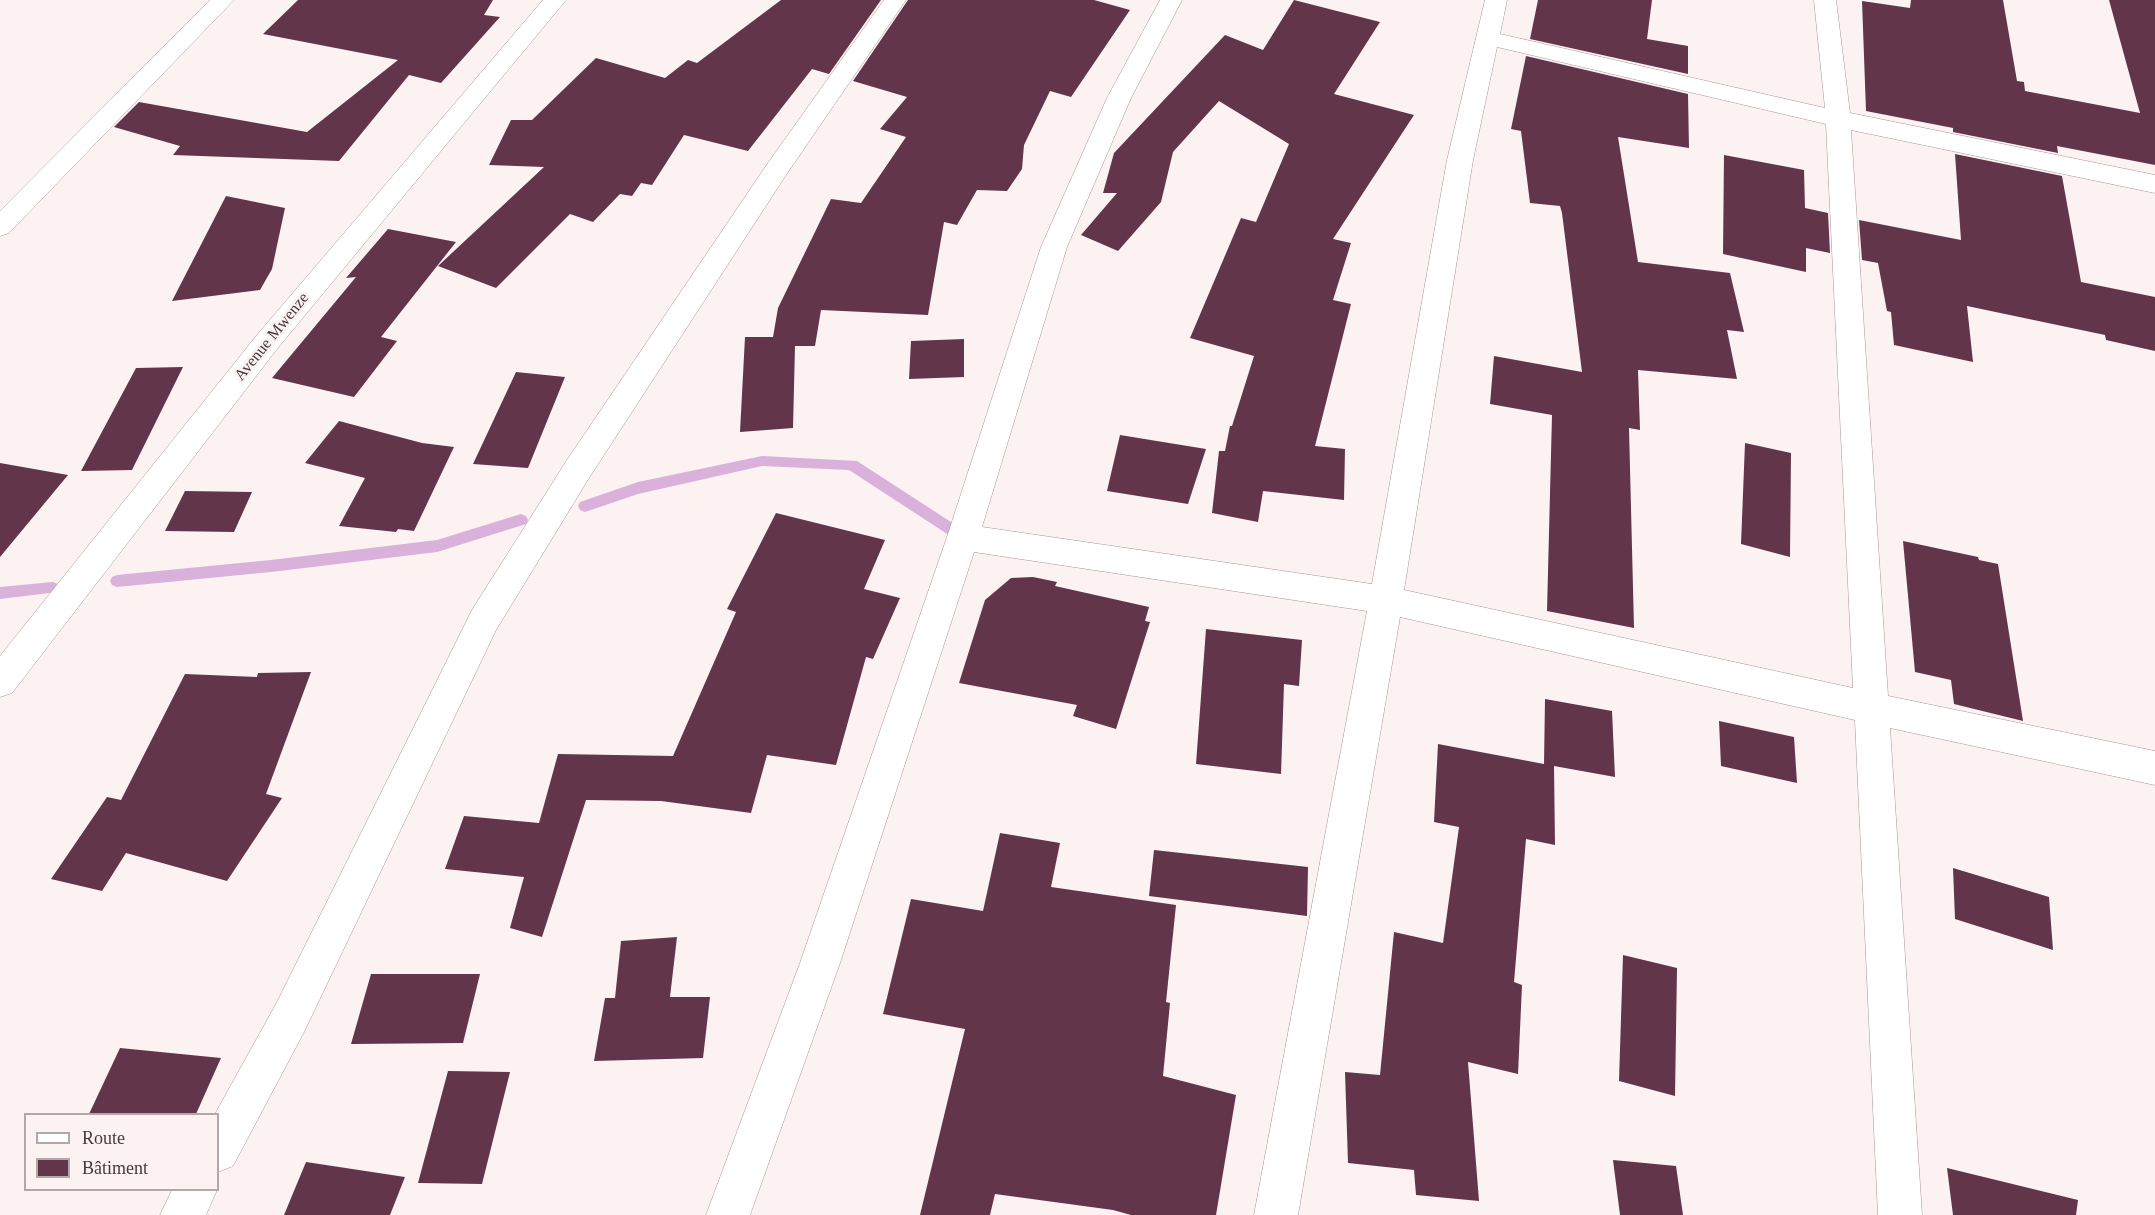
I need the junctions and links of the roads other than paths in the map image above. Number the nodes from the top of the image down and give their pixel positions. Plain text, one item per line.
1 (223, 0) edge
2 (555, 0) edge
3 (895, 0) edge
4 (1171, 0) edge
5 (1496, 0) edge
6 (1825, 0) edge
7 (1487, 38) junction
8 (1838, 119) junction
9 (2155, 184) edge
10 (0, 227) edge
11 (963, 537) junction
12 (1386, 600) junction
13 (0, 682) edge
14 (1872, 708) junction
15 (2155, 768) edge
16 (219, 1149) edge
17 (195, 1191) edge
18 (182, 1215) edge
19 (728, 1215) edge
20 (1276, 1215) edge
21 (1900, 1215) edge

1 - 10 street
2 - 13 street, Avenue Mwenze
3 - 16 street
4 - 11 street
5 - 7 street
6 - 8 street
7 - 8 street
7 - 12 street
8 - 9 street
8 - 14 street
11 - 12 street
11 - 19 street
12 - 14 street
12 - 20 street
14 - 15 street
14 - 21 street
17 - 18 street

